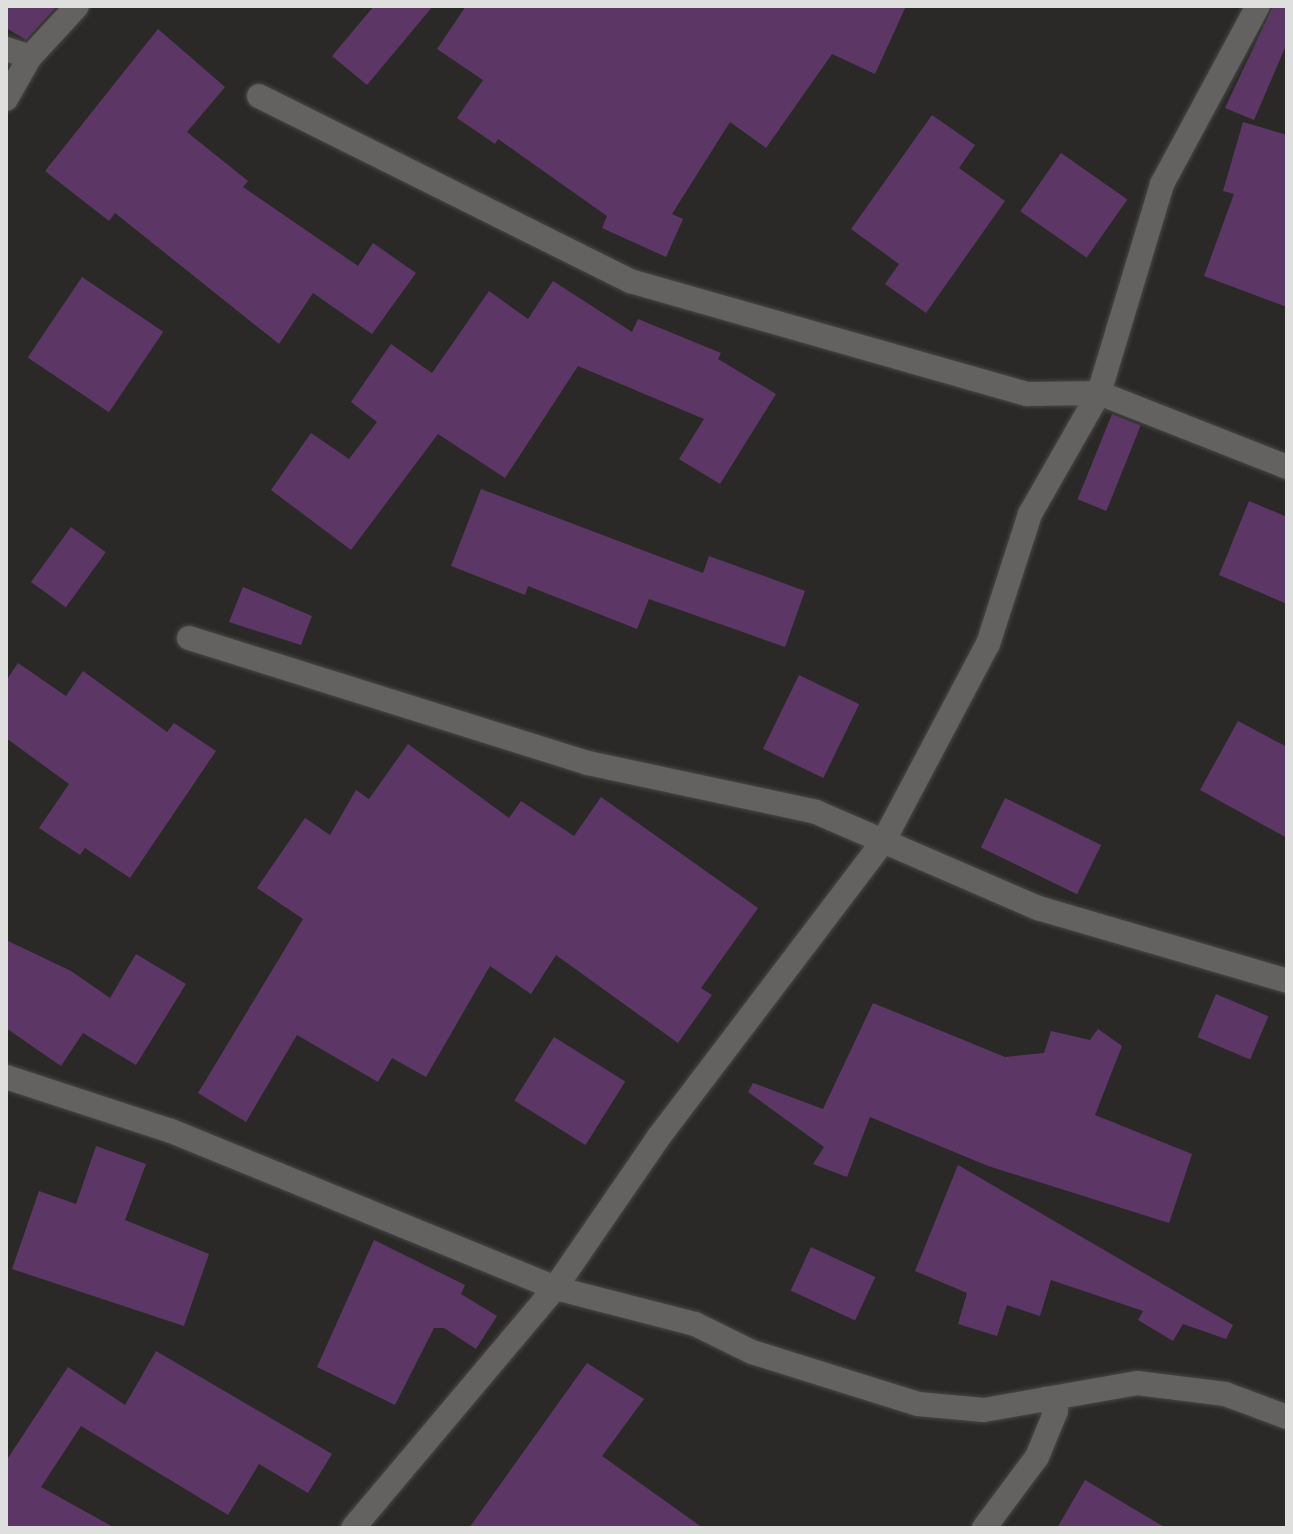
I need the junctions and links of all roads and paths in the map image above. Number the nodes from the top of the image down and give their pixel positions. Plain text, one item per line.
1 (77, 6) edge
2 (1258, 6) edge
3 (6, 49) edge
4 (30, 57) junction
5 (259, 96) dead end
6 (6, 99) edge
7 (1099, 393) junction
8 (1287, 467) edge
9 (189, 638) dead end
10 (883, 842) junction
11 (1287, 981) edge
12 (11, 1086) edge
13 (555, 1288) junction
14 (1046, 1399) junction
15 (1287, 1417) edge
16 (353, 1528) edge
17 (984, 1528) edge

1 - 4 street
2 - 7 street
3 - 4 street
4 - 6 street
5 - 7 street
7 - 8 street
7 - 10 street
9 - 10 street
10 - 11 street
10 - 13 street
12 - 13 street
13 - 14 street
13 - 16 street
14 - 15 street
14 - 17 street

